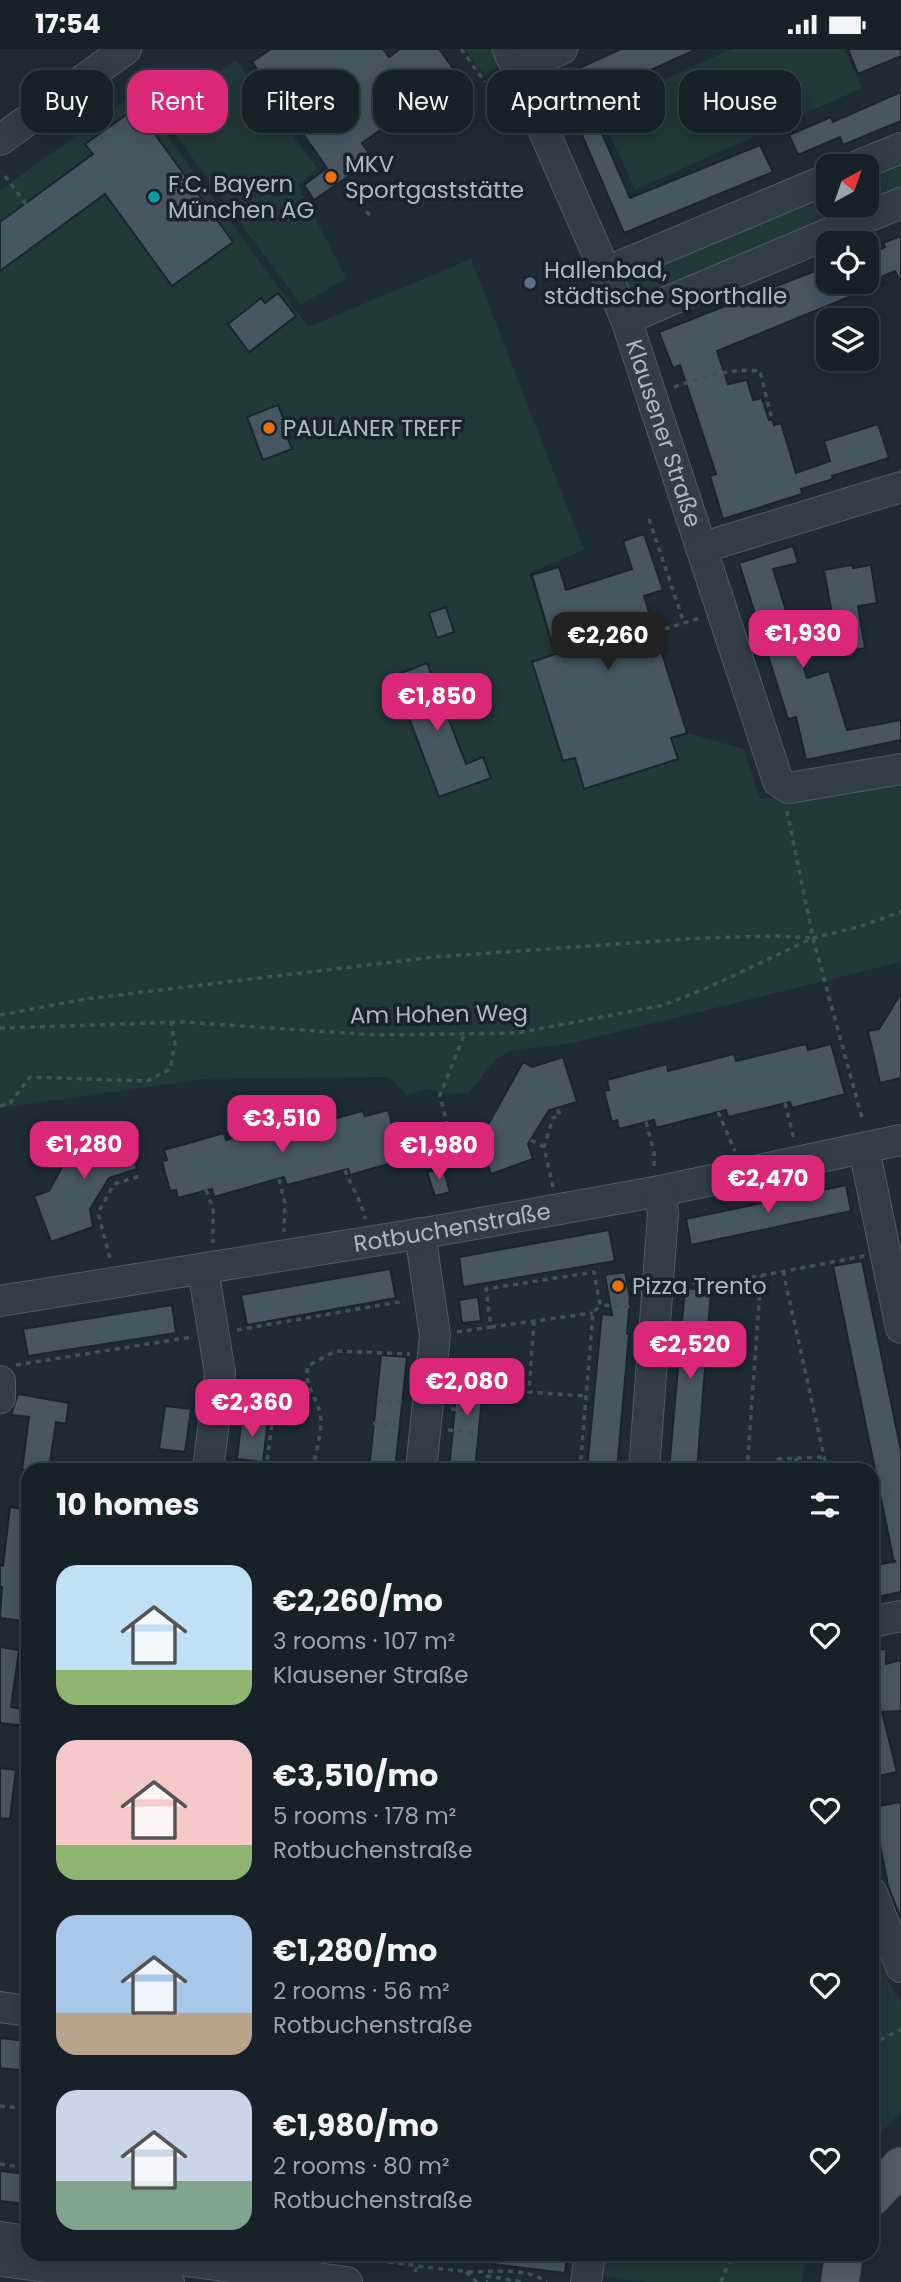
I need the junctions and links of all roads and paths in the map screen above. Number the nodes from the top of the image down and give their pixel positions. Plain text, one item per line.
1 (127, 49) edge
2 (461, 49) edge
3 (562, 49) edge
4 (513, 59) edge
5 (485, 82) dead end
6 (0, 141) edge
7 (901, 148) edge
8 (879, 157) edge
9 (5, 176) dead end
10 (816, 184) edge
11 (349, 187) dead end
12 (901, 203) edge
13 (28, 208) dead end
14 (371, 217) dead end
15 (606, 272) junction
16 (626, 319) junction
17 (652, 394) junction
18 (771, 416) dead end
19 (901, 487) edge
20 (649, 519) dead end
21 (701, 548) junction
22 (722, 611) junction
23 (684, 623) junction
24 (655, 632) dead end
25 (901, 769) edge
26 (785, 787) junction
27 (901, 912) edge
28 (813, 938) junction
29 (0, 1015) edge
30 (171, 1022) junction
31 (0, 1028) edge
32 (464, 1035) junction
33 (785, 1103) dead end
34 (0, 1106) edge
35 (557, 1108) dead end
36 (719, 1112) dead end
37 (646, 1122) dead end
38 (794, 1139) dead end
39 (531, 1140) dead end
40 (901, 1140) edge
41 (544, 1147) junction
42 (864, 1149) junction
43 (735, 1152) dead end
44 (417, 1154) dead end
45 (345, 1170) dead end
46 (143, 1175) dead end
47 (279, 1179) dead end
48 (657, 1179) junction
49 (553, 1189) dead end
50 (206, 1190) dead end
51 (366, 1219) dead end
52 (284, 1232) dead end
53 (421, 1233) junction
54 (886, 1252) junction
55 (208, 1256) junction
56 (111, 1261) dead end
57 (783, 1271) junction
58 (761, 1275) junction
59 (658, 1295) junction
60 (0, 1301) edge
61 (600, 1305) junction
62 (593, 1313) junction
63 (534, 1321) junction
64 (491, 1327) junction
65 (901, 1328) edge
66 (434, 1345) junction
67 (307, 1380) junction
68 (0, 1381) edge
69 (586, 1396) junction
70 (0, 1398) edge
71 (428, 1406) junction
72 (480, 1412) dead end
73 (825, 1457) junction
74 (796, 1458) junction
75 (209, 1463) edge
76 (267, 1463) edge
77 (315, 1463) edge
78 (422, 1463) edge
79 (581, 1463) edge
80 (646, 1463) edge
81 (748, 1463) edge
82 (778, 1463) edge
83 (796, 1463) edge
84 (826, 1463) edge
85 (901, 1616) edge
86 (879, 1621) edge
87 (879, 1919) edge
88 (901, 1966) edge
89 (0, 2007) edge
90 (21, 2010) edge
91 (901, 2029) edge
92 (880, 2040) joint
93 (879, 2047) edge
94 (0, 2106) edge
95 (21, 2108) edge
96 (0, 2164) edge
97 (901, 2166) edge
98 (21, 2167) edge
99 (879, 2190) edge
100 (0, 2237) edge
101 (21, 2240) edge
102 (0, 2261) edge
103 (232, 2261) edge
104 (589, 2261) edge
105 (729, 2261) edge
106 (843, 2261) edge
107 (418, 2265) junction
108 (346, 2269) edge
109 (415, 2272) dead end
110 (466, 2272) junction
111 (462, 2277) dead end
112 (487, 2280) edge
113 (169, 2282) edge
114 (477, 2282) edge
115 (524, 2282) edge
116 (547, 2282) edge
117 (586, 2282) edge
118 (721, 2282) edge
119 (840, 2282) edge

1 - 6 street
2 - 5 path
3 - 4 street
4 - 15 street, Klausener Straße
7 - 8 street
9 - 13 path
10 - 15 street
11 - 14 path
12 - 16 street
15 - 16 street, Klausener Straße
16 - 17 street, Klausener Straße
17 - 18 path
17 - 21 street, Klausener Straße
19 - 21 street
20 - 23 path
21 - 22 street, Klausener Straße
22 - 23 path
22 - 26 street, Klausener Straße
23 - 24 path
25 - 26 street
26 - 28 path
27 - 28 path, Am Hohen Weg
28 - 29 path
28 - 32 path, Am Hohen Weg
28 - 42 path
30 - 31 path, Am Hohen Weg
30 - 32 path, Am Hohen Weg
30 - 34 path
32 - 44 path
33 - 38 path
35 - 41 path
36 - 43 path
37 - 48 path
39 - 41 path
40 - 42 street, Rotbuchenstraße
41 - 49 path
42 - 48 street, Rotbuchenstraße
42 - 54 street
45 - 51 path
46 - 56 path
47 - 52 path
48 - 53 street, Rotbuchenstraße
48 - 59 street
50 - 55 path
53 - 55 street, Rotbuchenstraße
53 - 66 street
54 - 57 path
54 - 65 street
55 - 60 street, Rotbuchenstraße
55 - 75 street
57 - 58 path
57 - 73 path
58 - 59 path
58 - 81 path
59 - 61 path
59 - 80 street
61 - 62 path
61 - 64 path
62 - 63 path
62 - 69 path
63 - 64 path
63 - 69 path
64 - 66 path
66 - 67 path
66 - 71 street
67 - 76 path
67 - 77 path
68 - 70 street
69 - 79 path
71 - 72 path
71 - 78 street
73 - 74 path
73 - 84 path
74 - 82 path
74 - 83 path
85 - 86 street
87 - 88 street
89 - 90 street
91 - 92 path
92 - 93 path
94 - 95 path
96 - 98 path
97 - 99 main road
100 - 101 street
102 - 113 street
103 - 108 street
104 - 117 street
105 - 118 path
106 - 119 main road
107 - 108 path
107 - 109 path
107 - 110 path
110 - 111 path
110 - 114 path
110 - 116 path
112 - 115 path

